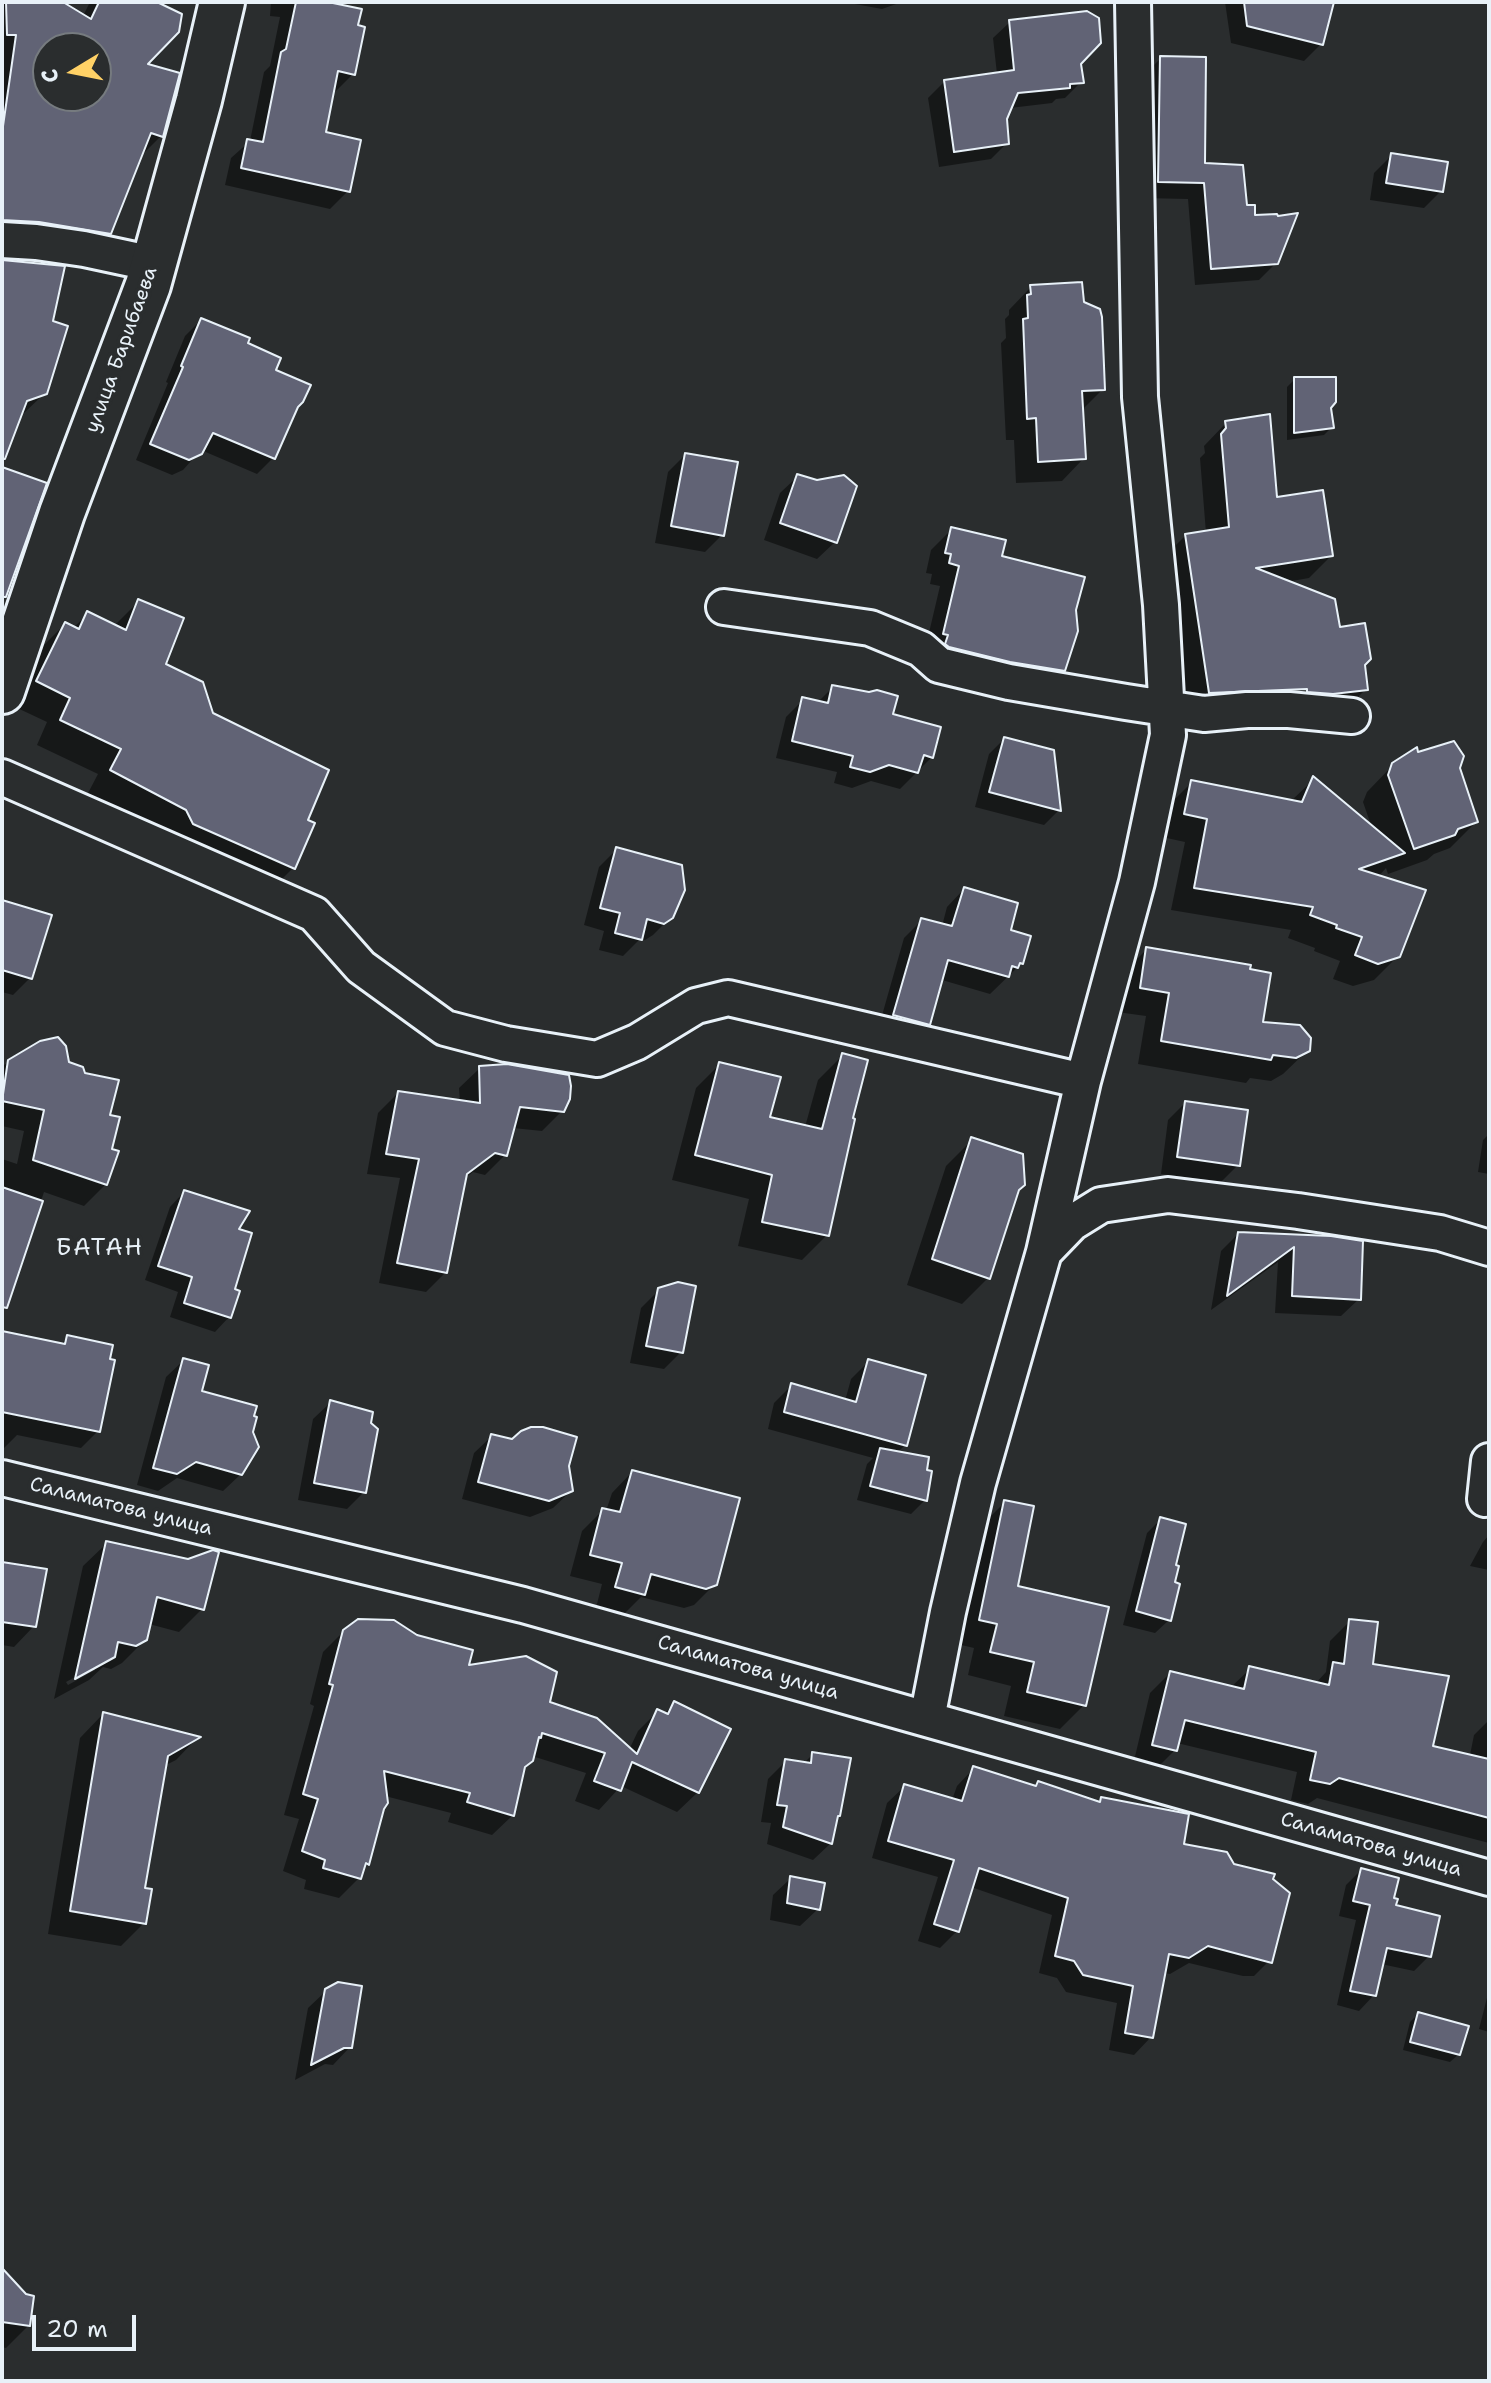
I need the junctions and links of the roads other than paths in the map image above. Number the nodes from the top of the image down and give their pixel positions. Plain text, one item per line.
1 (222, 2) edge
2 (1133, 2) edge
3 (2, 240) edge
4 (154, 264) junction
5 (724, 607) dead end
6 (2, 691) edge
7 (1167, 708) junction
8 (1352, 716) dead end
9 (2, 777) edge
10 (1083, 1081) junction
11 (1489, 1248) edge
12 (1044, 1252) junction
13 (1489, 1461) edge
14 (2, 1478) edge
15 (1485, 1499) dead end
16 (927, 1719) junction
17 (1489, 1878) edge

1 - 4 street, улица Барибаева
2 - 7 street
3 - 4 street
4 - 6 street, улица Барибаева
5 - 7 street
7 - 8 street
7 - 10 street
9 - 10 street
10 - 12 street
11 - 12 street
12 - 16 street
13 - 15 street
14 - 16 street, Саламатова улица
16 - 17 street, Саламатова улица

